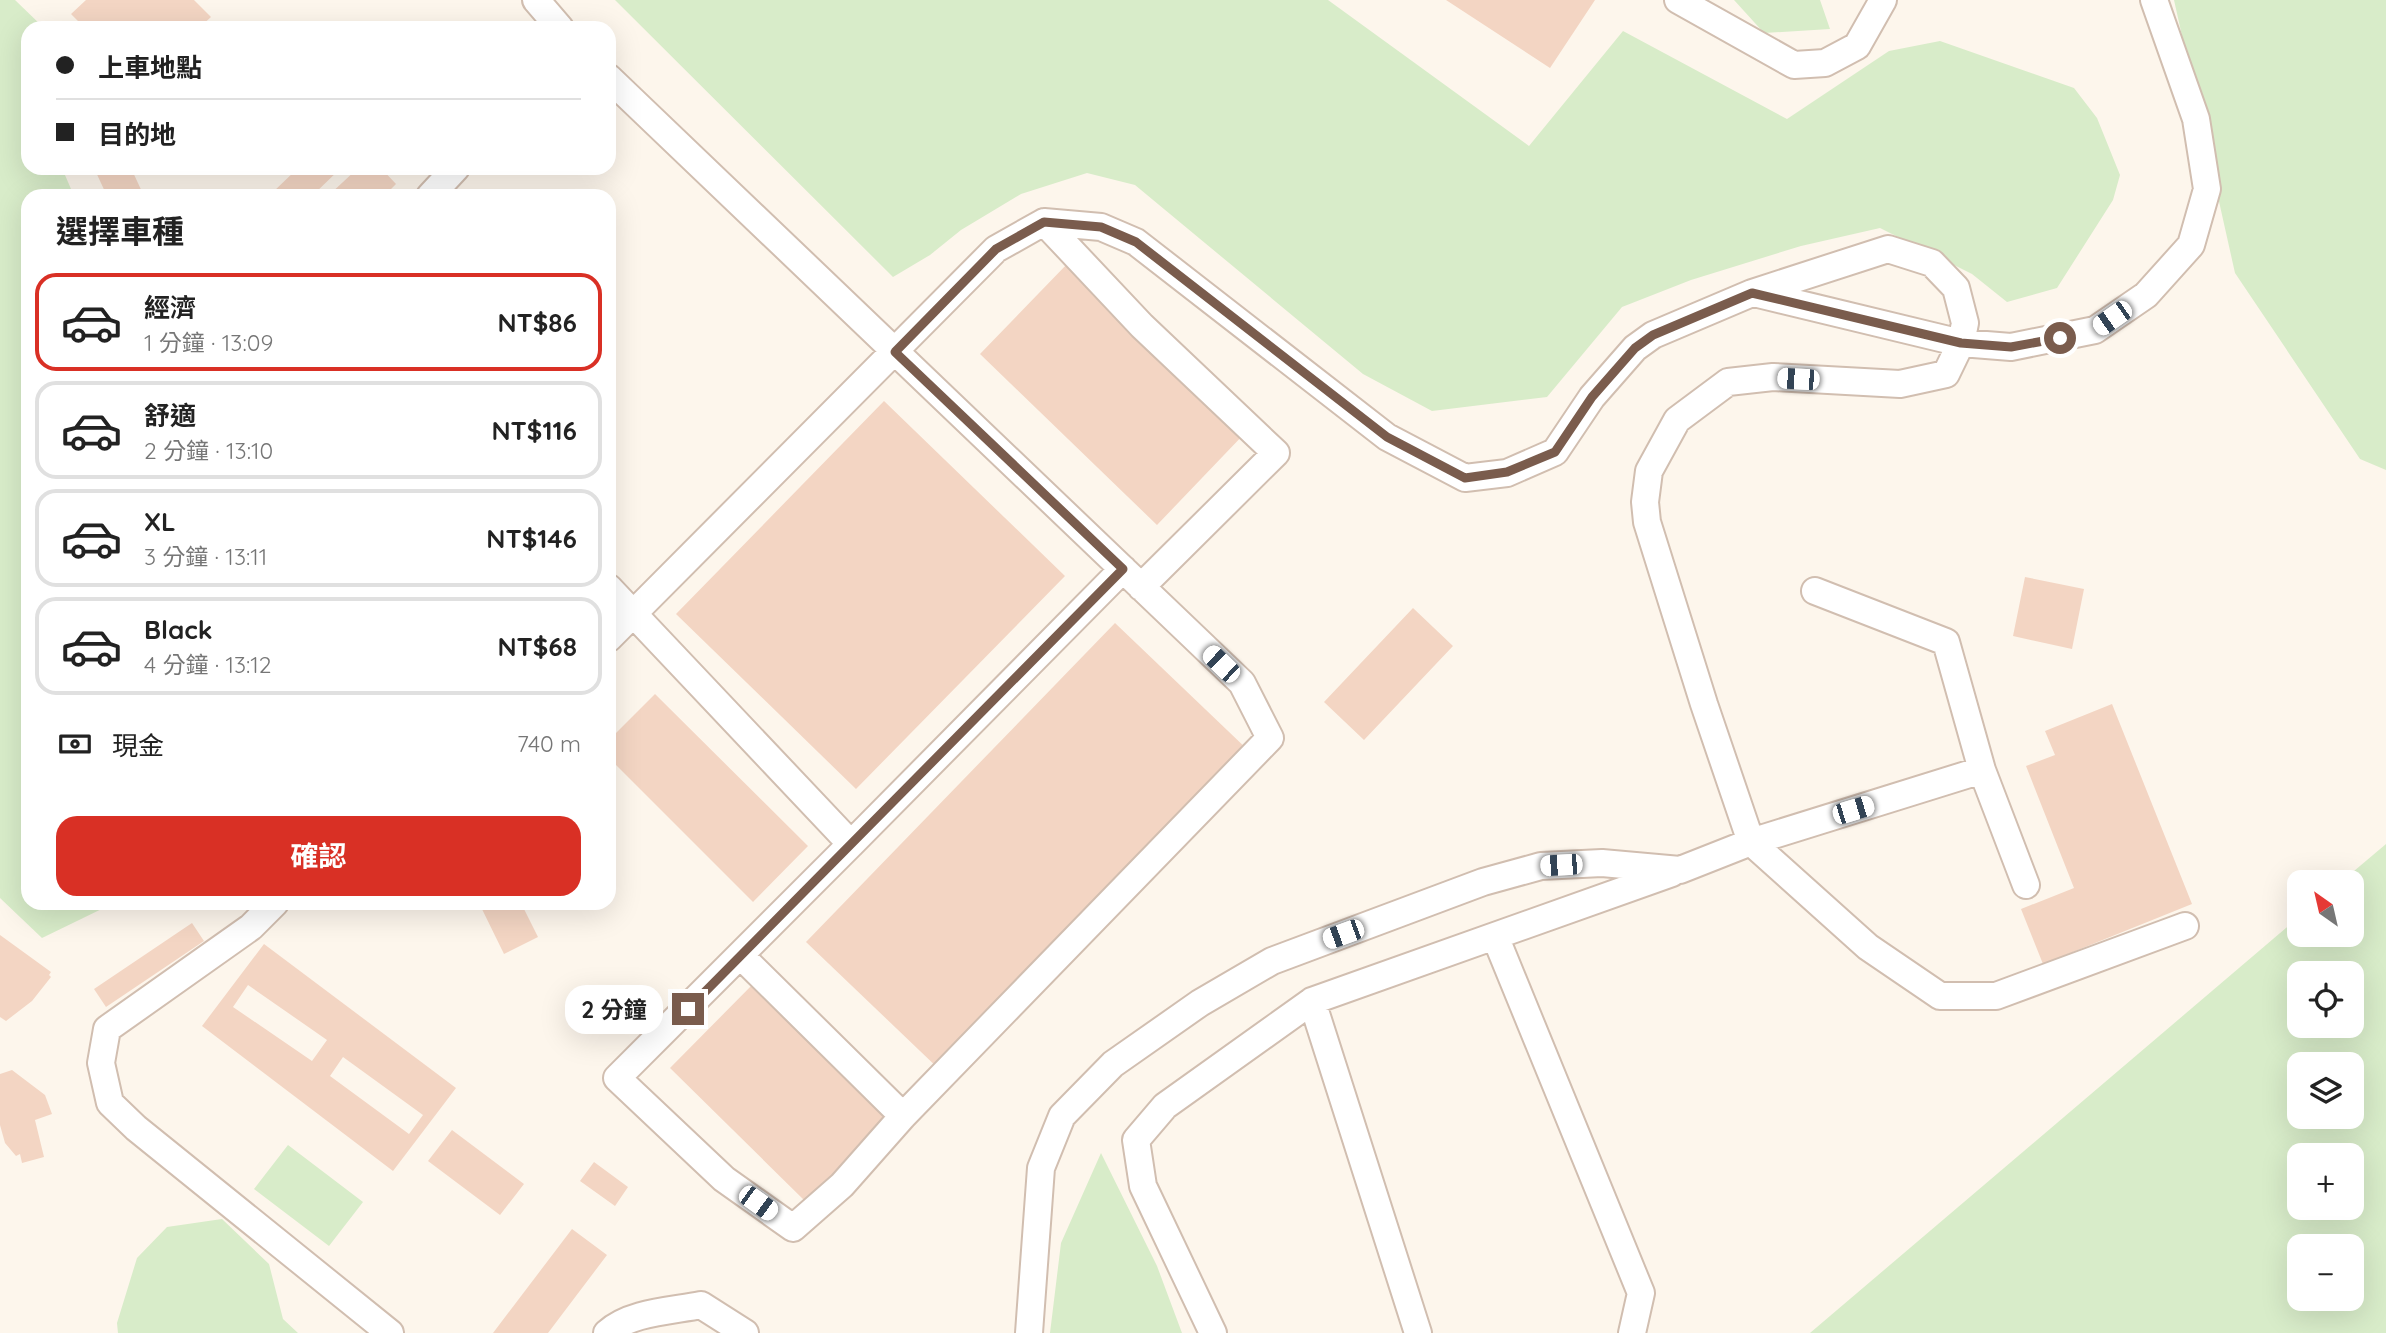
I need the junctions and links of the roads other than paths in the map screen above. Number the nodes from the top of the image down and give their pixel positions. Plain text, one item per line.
1 (536, 0) edge
2 (1678, 0) edge
3 (1883, 0) edge
4 (2154, 0) edge
5 (554, 21) edge
6 (616, 85) edge
7 (450, 175) edge
8 (436, 189) edge
9 (1044, 222) junction
10 (1752, 293) junction
11 (1961, 343) junction
12 (895, 352) junction
13 (1132, 578) junction
14 (1815, 591) dead end
15 (616, 595) edge
16 (634, 614) junction
17 (616, 631) edge
18 (1982, 770) junction
19 (1751, 842) junction
20 (851, 844) junction
21 (1680, 870) junction
22 (2026, 885) dead end
23 (268, 910) edge
24 (2185, 926) dead end
25 (1495, 936) junction
26 (741, 956) junction
27 (1312, 1001) junction
28 (903, 1116) junction
29 (390, 1333) edge
30 (607, 1333) edge
31 (745, 1333) edge
32 (1029, 1333) edge
33 (1213, 1333) edge
34 (1418, 1333) edge
35 (1632, 1333) edge

1 - 5 lane
2 - 3 lane
4 - 11 lane
6 - 12 lane
7 - 8 lane
9 - 10 lane
9 - 12 lane
9 - 13 lane
10 - 11 lane
10 - 11 lane
11 - 19 lane
12 - 13 lane
12 - 16 lane
13 - 20 lane
13 - 28 lane
14 - 18 lane
15 - 16 lane
16 - 17 lane
16 - 20 lane
18 - 19 lane
18 - 22 lane
19 - 21 lane
19 - 24 lane
20 - 26 lane
21 - 25 lane
21 - 32 lane
23 - 29 lane
25 - 27 lane
25 - 35 lane
26 - 28 lane
26 - 28 lane
27 - 33 lane
27 - 34 lane
30 - 31 lane

